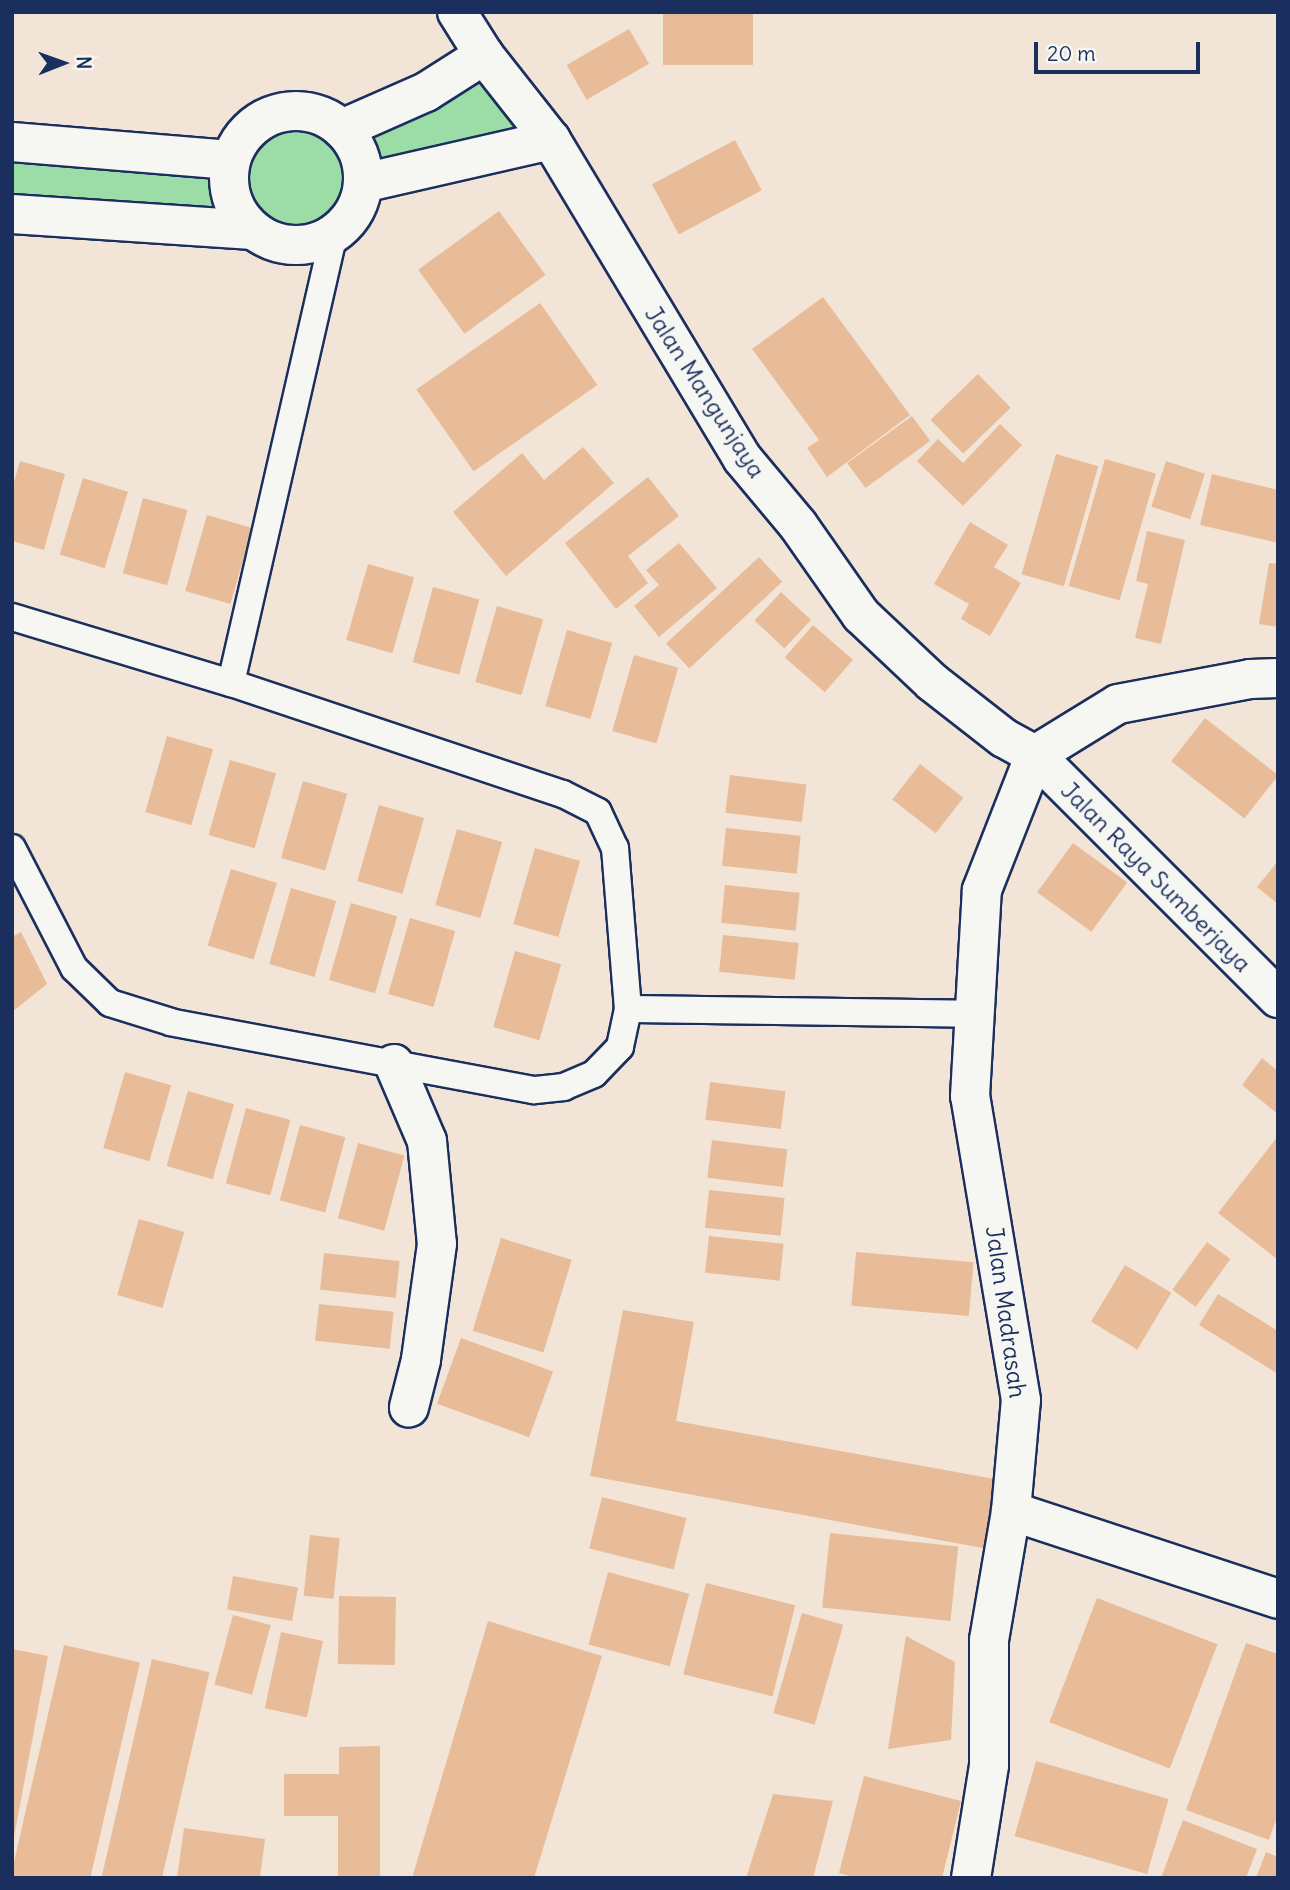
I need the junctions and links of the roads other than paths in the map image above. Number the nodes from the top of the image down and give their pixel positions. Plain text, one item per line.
1 (457, 12) edge
2 (484, 55) junction
3 (342, 129) junction
4 (551, 140) junction
5 (12, 142) edge
6 (230, 160) junction
7 (363, 184) junction
8 (12, 214) edge
9 (252, 230) junction
10 (333, 236) junction
11 (12, 617) edge
12 (1278, 678) edge
13 (231, 683) junction
14 (1035, 755) junction
15 (12, 848) edge
16 (1278, 998) edge
17 (628, 1009) junction
18 (977, 1014) junction
19 (394, 1064) junction
20 (409, 1407) dead end
21 (1011, 1511) junction
22 (1278, 1599) edge
23 (971, 1878) edge

1 - 2 street, Jalan Mangunjaya
2 - 3 street
2 - 4 street, Jalan Mangunjaya
3 - 6 street
3 - 7 street
4 - 7 street
4 - 14 street, Jalan Mangunjaya
5 - 6 street
6 - 9 street
7 - 10 street
8 - 9 street
9 - 10 street
10 - 13 lane
11 - 13 lane
12 - 14 street
13 - 17 lane
14 - 16 street, Jalan Raya Sumberjaya
14 - 18 street, Jalan Madrasah
15 - 19 lane
17 - 18 lane
17 - 19 lane
18 - 21 street, Jalan Madrasah
19 - 20 street
21 - 22 street
21 - 23 street, Jalan Madrasah

